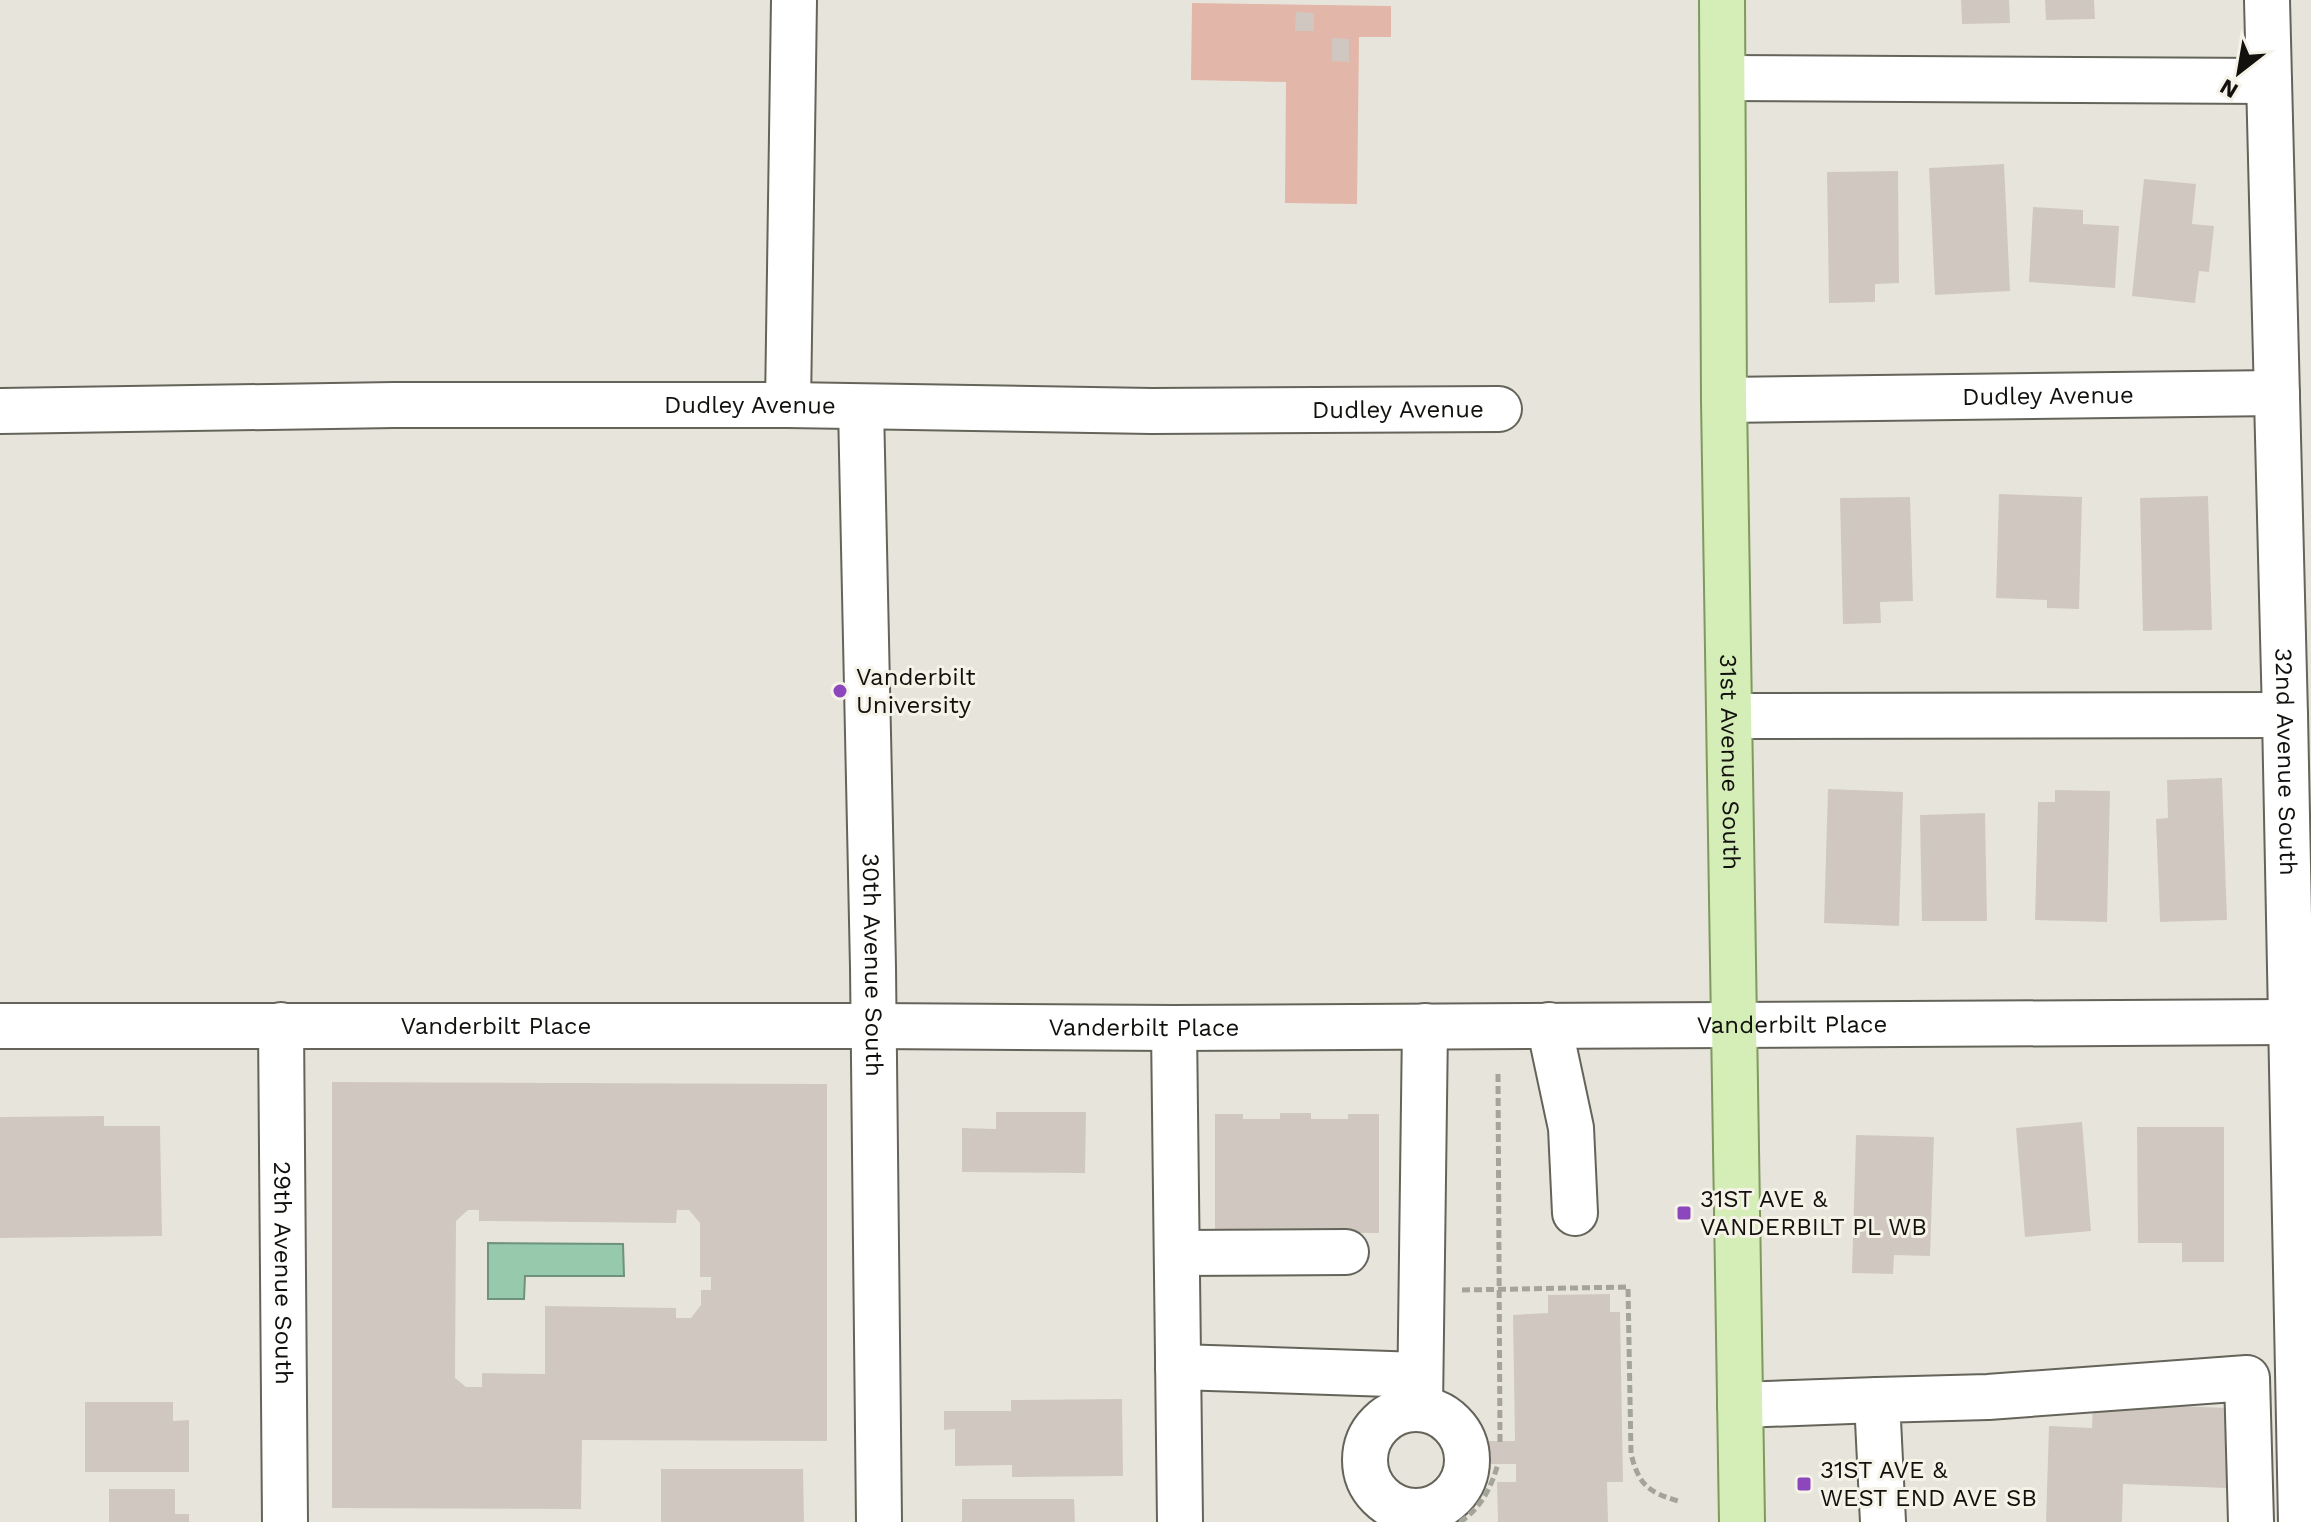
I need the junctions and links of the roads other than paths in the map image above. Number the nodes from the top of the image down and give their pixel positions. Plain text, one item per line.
1 (794, 0) edge
2 (1722, 0) edge
3 (2267, 0) edge
4 (1723, 78) junction
5 (2269, 81) junction
6 (2277, 393) junction
7 (1724, 400) junction
8 (788, 405) junction
9 (861, 407) junction
10 (1499, 409) dead end
11 (0, 411) edge
12 (2297, 609) edge
13 (2285, 715) junction
14 (1730, 716) junction
15 (2289, 1022) junction
16 (281, 1025) junction
17 (1549, 1025) junction
18 (1733, 1025) junction
19 (0, 1026) edge
20 (874, 1026) junction
21 (1425, 1026) junction
22 (1174, 1028) junction
23 (1575, 1213) dead end
24 (1346, 1252) dead end
25 (1177, 1253) junction
26 (1178, 1367) junction
27 (2299, 1375) junction
28 (2247, 1378) junction
29 (1420, 1392) junction
30 (1877, 1400) junction
31 (1740, 1405) junction
32 (285, 1522) edge
33 (879, 1522) edge
34 (1180, 1522) edge
35 (1742, 1522) edge
36 (1883, 1522) edge
37 (2251, 1522) edge
38 (2301, 1522) edge

1 - 8 street
2 - 4 main road, 31st Avenue South
3 - 5 street, 32nd Avenue South
4 - 5 street
4 - 7 main road, 31st Avenue South
5 - 6 street, 32nd Avenue South
6 - 7 street, Dudley Avenue
6 - 12 street, 32nd Avenue South
7 - 14 main road, 31st Avenue South
8 - 9 street, Dudley Avenue
8 - 11 street, Dudley Avenue
9 - 10 street, Dudley Avenue
9 - 20 street, 30th Avenue South
12 - 13 street, 32nd Avenue South
13 - 14 street
13 - 15 street, 32nd Avenue South
14 - 18 main road, 31st Avenue South
15 - 18 street, Vanderbilt Place
15 - 27 street, 32nd Avenue South
16 - 19 street, Vanderbilt Place
16 - 20 street, Vanderbilt Place
16 - 32 street, 29th Avenue South
17 - 18 street, Vanderbilt Place
17 - 21 street, Vanderbilt Place
17 - 23 street
18 - 31 main road, 31st Avenue South
20 - 22 street, Vanderbilt Place
20 - 33 street, 30th Avenue South
21 - 22 street, Vanderbilt Place
21 - 29 street
22 - 25 street
24 - 25 street
25 - 26 street
26 - 29 street
26 - 34 street
27 - 28 street
27 - 38 street, 32nd Avenue South
28 - 30 street
28 - 37 street
29 - 29 street
30 - 31 street
30 - 36 street
31 - 35 main road, 31st Avenue South

